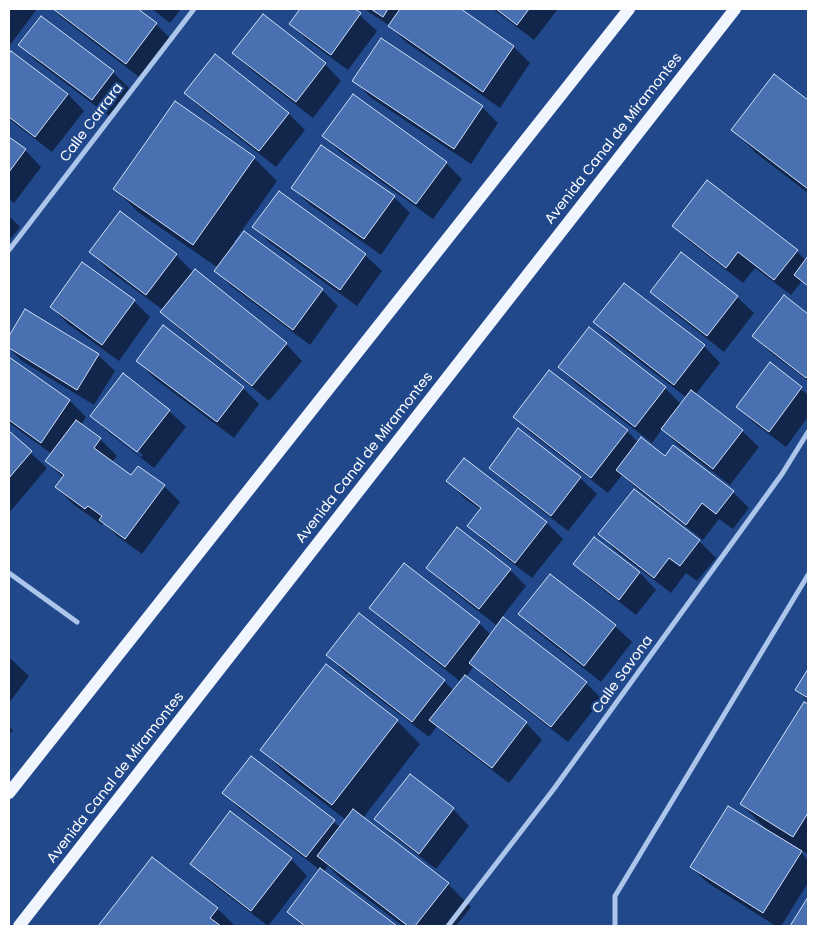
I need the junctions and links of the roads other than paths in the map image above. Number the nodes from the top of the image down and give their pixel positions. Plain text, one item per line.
1 (194, 9) edge
2 (629, 9) edge
3 (735, 9) edge
4 (9, 250) edge
5 (808, 432) edge
6 (9, 573) edge
7 (808, 575) edge
8 (77, 622) dead end
9 (9, 793) edge
10 (19, 926) edge
11 (448, 926) edge
12 (615, 926) edge

1 - 4 street, Calle Carrara
2 - 9 main road
3 - 10 main road, Avenida Canal de Miramontes
5 - 11 street, Calle Savona
6 - 8 street
7 - 12 street

